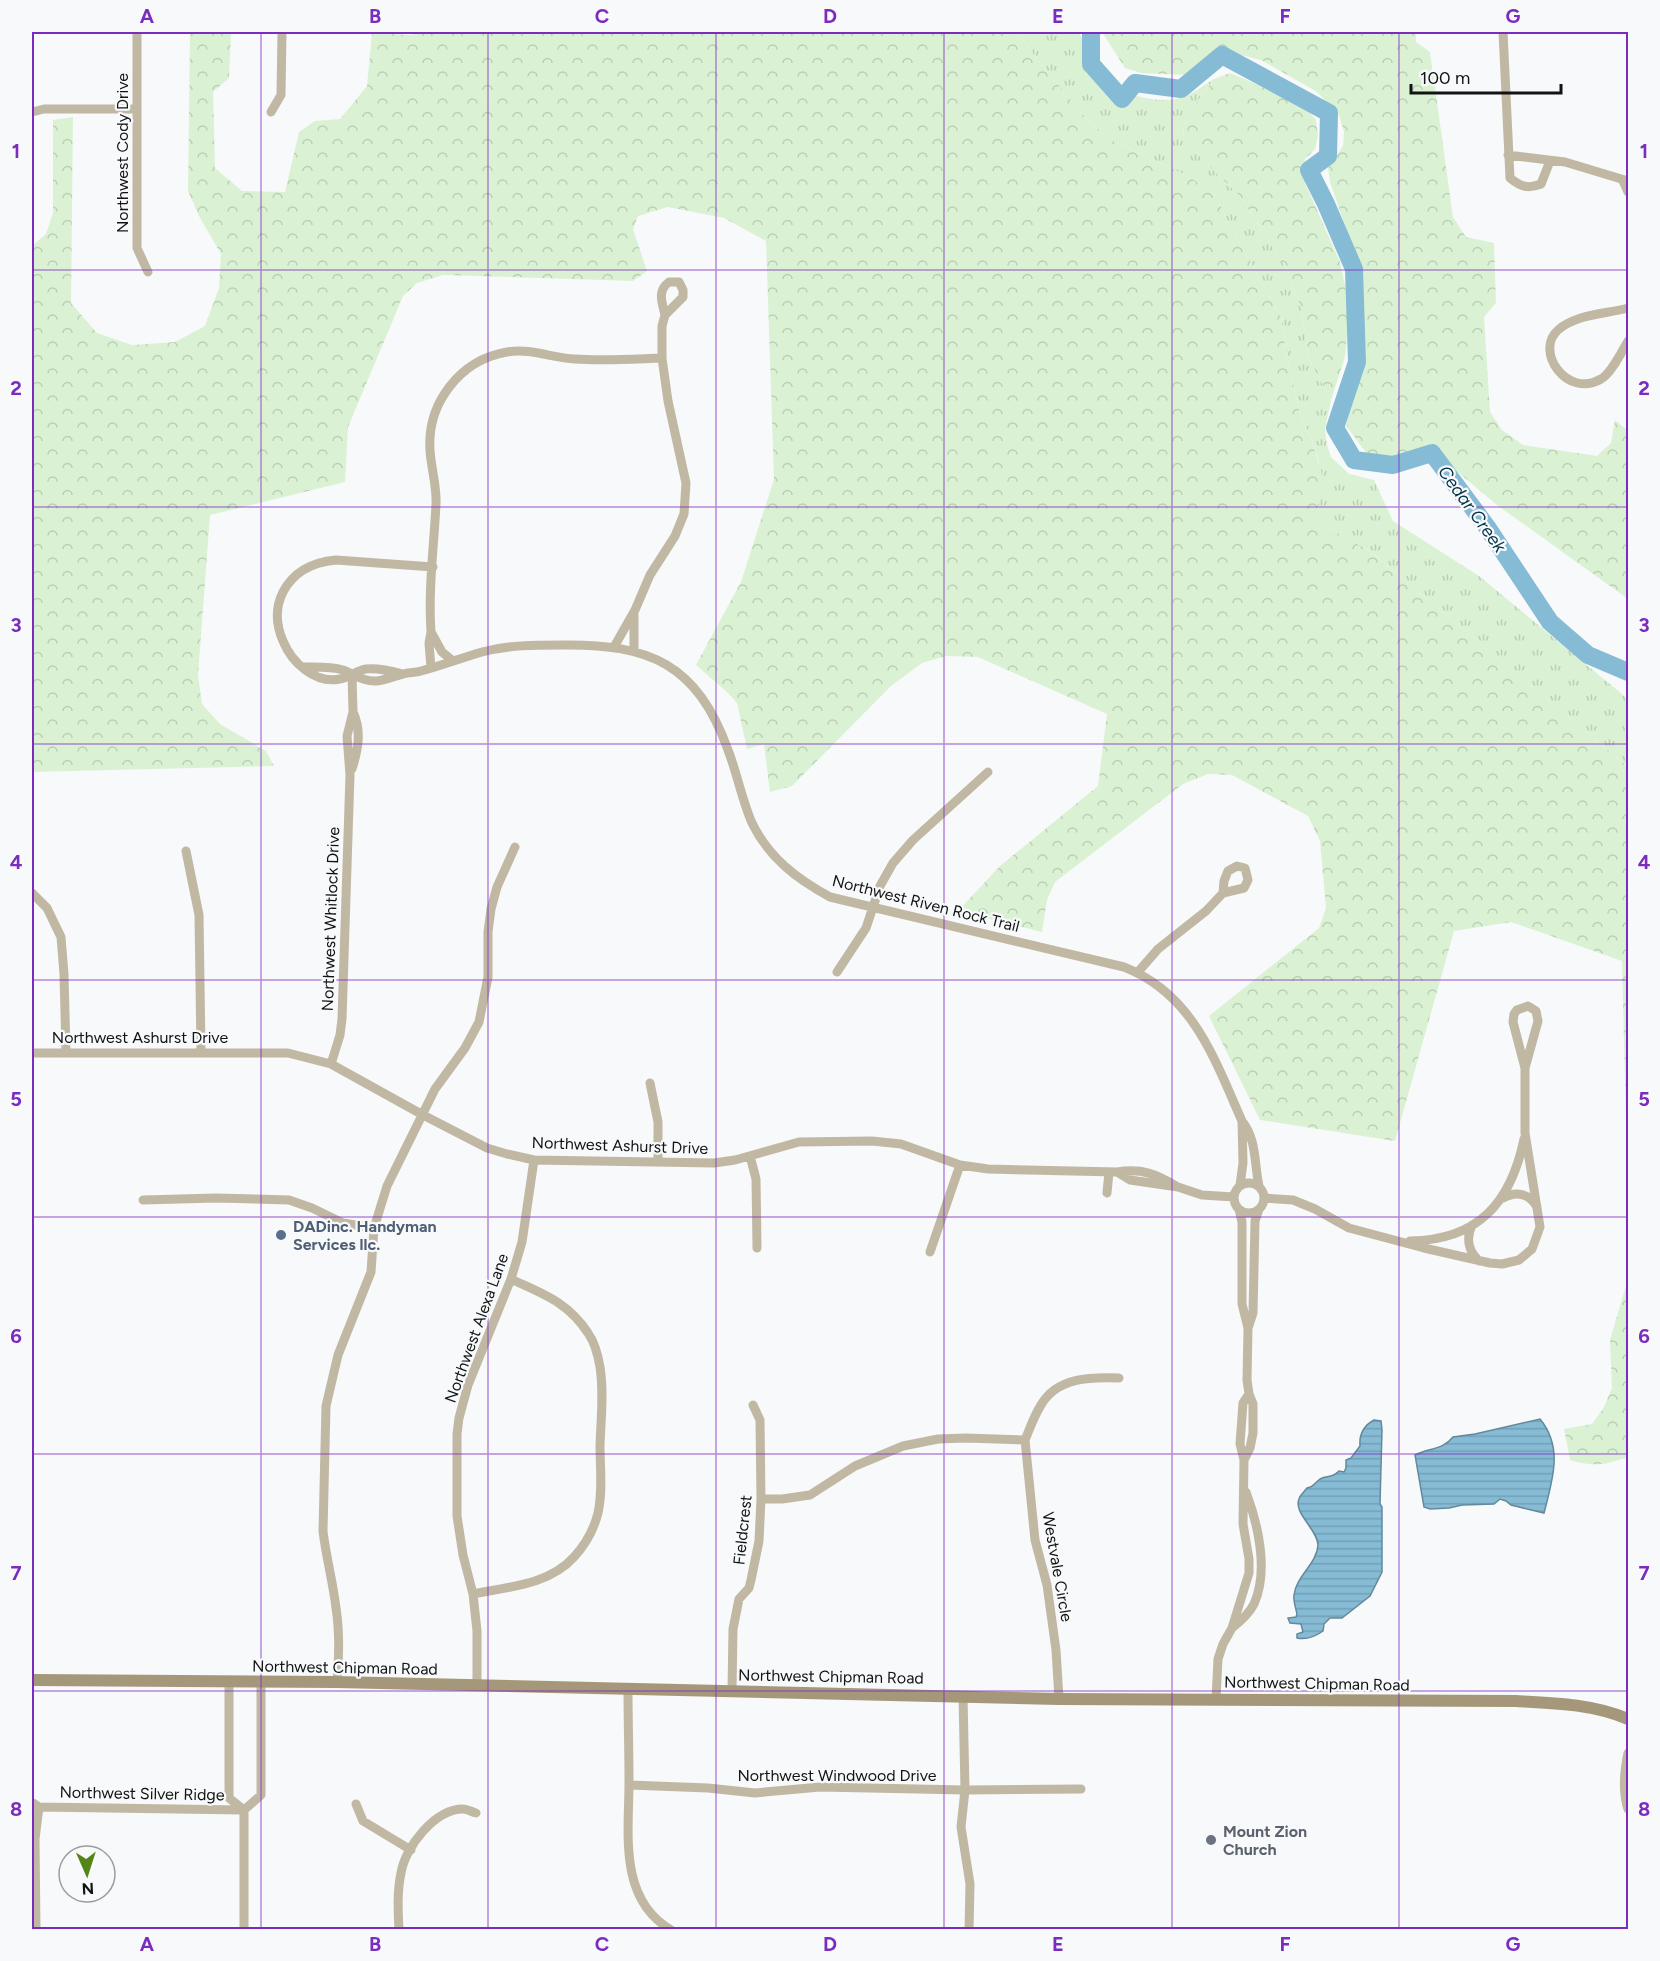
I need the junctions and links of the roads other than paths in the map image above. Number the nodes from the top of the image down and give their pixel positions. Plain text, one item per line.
1 (137, 32) edge
2 (282, 32) edge
3 (1503, 32) edge
4 (137, 109) junction
5 (32, 112) edge
6 (270, 112) dead end
7 (1508, 155) junction
8 (1550, 161) junction
9 (1626, 181) edge
10 (1629, 192) edge
11 (148, 272) dead end
12 (1629, 308) edge
13 (665, 315) dead end
14 (1629, 341) edge
15 (662, 358) junction
16 (433, 567) junction
17 (635, 610) junction
18 (432, 632) junction
19 (614, 647) junction
20 (634, 650) junction
21 (453, 661) junction
22 (431, 668) junction
23 (352, 674) junction
24 (988, 772) dead end
25 (514, 846) dead end
26 (186, 851) dead end
27 (32, 893) edge
28 (1223, 893) dead end
29 (873, 906) junction
30 (837, 972) dead end
31 (1138, 972) junction
32 (66, 1052) junction
33 (201, 1052) junction
34 (32, 1053) edge
35 (331, 1064) junction
36 (1525, 1068) junction
37 (650, 1083) dead end
38 (423, 1115) junction
39 (1242, 1121) junction
40 (1525, 1133) junction
41 (750, 1156) junction
42 (534, 1160) junction
43 (658, 1162) junction
44 (960, 1165) junction
45 (1113, 1172) junction
46 (1240, 1185) junction
47 (1259, 1186) junction
48 (1107, 1193) dead end
49 (1234, 1197) junction
50 (1264, 1198) junction
51 (1501, 1198) junction
52 (143, 1200) dead end
53 (1239, 1209) junction
54 (1259, 1209) junction
55 (1539, 1212) junction
56 (1472, 1225) junction
57 (374, 1228) junction
58 (1401, 1241) junction
59 (757, 1248) dead end
60 (930, 1252) dead end
61 (1479, 1261) junction
62 (511, 1279) junction
63 (1248, 1328) junction
64 (1119, 1378) dead end
65 (753, 1406) dead end
66 (1025, 1440) junction
67 (1244, 1487) junction
68 (761, 1499) junction
69 (473, 1594) junction
70 (1232, 1628) junction
71 (32, 1680) edge
72 (229, 1682) junction
73 (261, 1682) junction
74 (337, 1682) junction
75 (477, 1686) junction
76 (628, 1689) junction
77 (732, 1690) junction
78 (963, 1696) junction
79 (1059, 1699) junction
80 (1216, 1699) junction
81 (1629, 1719) edge
82 (1629, 1753) edge
83 (629, 1785) junction
84 (1081, 1789) dead end
85 (965, 1790) junction
86 (356, 1804) dead end
87 (36, 1805) edge
88 (1629, 1809) edge
89 (244, 1810) junction
90 (476, 1813) dead end
91 (411, 1850) junction
92 (36, 1929) edge
93 (244, 1929) edge
94 (399, 1929) edge
95 (670, 1929) edge
96 (969, 1929) edge

1 - 4 street, Northwest Cody Drive
2 - 6 street
3 - 7 street
4 - 5 street
4 - 11 street, Northwest Cody Drive
7 - 8 street
7 - 8 street
8 - 9 street
9 - 10 street
12 - 14 street
13 - 15 street
15 - 16 street
15 - 17 street
16 - 18 street
16 - 23 street
17 - 19 street
17 - 20 street
18 - 21 street
18 - 22 street
19 - 20 street, Northwest Riven Rock Trail
19 - 21 street, Northwest Riven Rock Trail
20 - 29 street, Northwest Riven Rock Trail
21 - 22 street, Northwest Riven Rock Trail
22 - 23 street, Northwest Riven Rock Trail
23 - 35 street, Northwest Whitlock Drive
24 - 29 street
25 - 38 street
26 - 33 street
27 - 32 street
28 - 31 street
29 - 30 street
29 - 31 street, Northwest Riven Rock Trail
31 - 39 street, Northwest Riven Rock Trail
32 - 33 street, Northwest Ashurst Drive
32 - 34 street, Northwest Ashurst Drive
33 - 35 street, Northwest Ashurst Drive
35 - 38 street, Northwest Ashurst Drive
36 - 36 street
36 - 40 street
37 - 43 street
38 - 42 street, Northwest Ashurst Drive
38 - 57 street
39 - 46 street, Northwest Riven Rock Trail
39 - 47 street, Northwest Riven Rock Trail
40 - 51 street
40 - 55 street
41 - 43 street, Northwest Ashurst Drive
41 - 44 street, Northwest Ashurst Drive
41 - 59 street
42 - 43 street, Northwest Ashurst Drive
42 - 62 street, Northwest Alexa Lane
44 - 45 street, Northwest Ashurst Drive
44 - 60 street
45 - 48 street
45 - 49 street, Northwest Ashurst Drive
46 - 47 street
46 - 49 street, Northwest Riven Rock Trail
47 - 50 street, Northwest Riven Rock Trail
49 - 53 street
50 - 54 street
50 - 58 street
51 - 55 street
51 - 56 street
52 - 57 street
53 - 54 street
53 - 63 street
54 - 63 street
55 - 61 street
56 - 58 street
56 - 61 street
57 - 74 street
58 - 61 street
62 - 69 street, Northwest Alexa Lane
62 - 69 street
63 - 67 street
64 - 66 street
65 - 68 street, Fieldcrest
66 - 68 street
66 - 79 street, Westvale Circle
67 - 70 street
67 - 70 street
68 - 77 street, Fieldcrest
69 - 75 street, Northwest Alexa Lane
70 - 80 street
71 - 72 main road, Northwest Chipman Road
72 - 73 main road, Northwest Chipman Road
72 - 89 street
73 - 74 main road, Northwest Chipman Road
73 - 89 street
74 - 75 main road, Northwest Chipman Road
75 - 76 main road, Northwest Chipman Road
76 - 77 main road, Northwest Chipman Road
76 - 83 street
77 - 78 main road, Northwest Chipman Road
78 - 79 main road, Northwest Chipman Road
78 - 85 street
79 - 80 main road, Northwest Chipman Road
80 - 81 main road, Northwest Chipman Road
82 - 88 street
83 - 85 street, Northwest Windwood Drive
83 - 95 street
84 - 85 street, Northwest Windwood Drive
85 - 96 street
86 - 91 street
87 - 89 street, Northwest Silver Ridge
87 - 92 street, Northwest Silver Ridge
89 - 93 street
90 - 91 street
91 - 94 street

